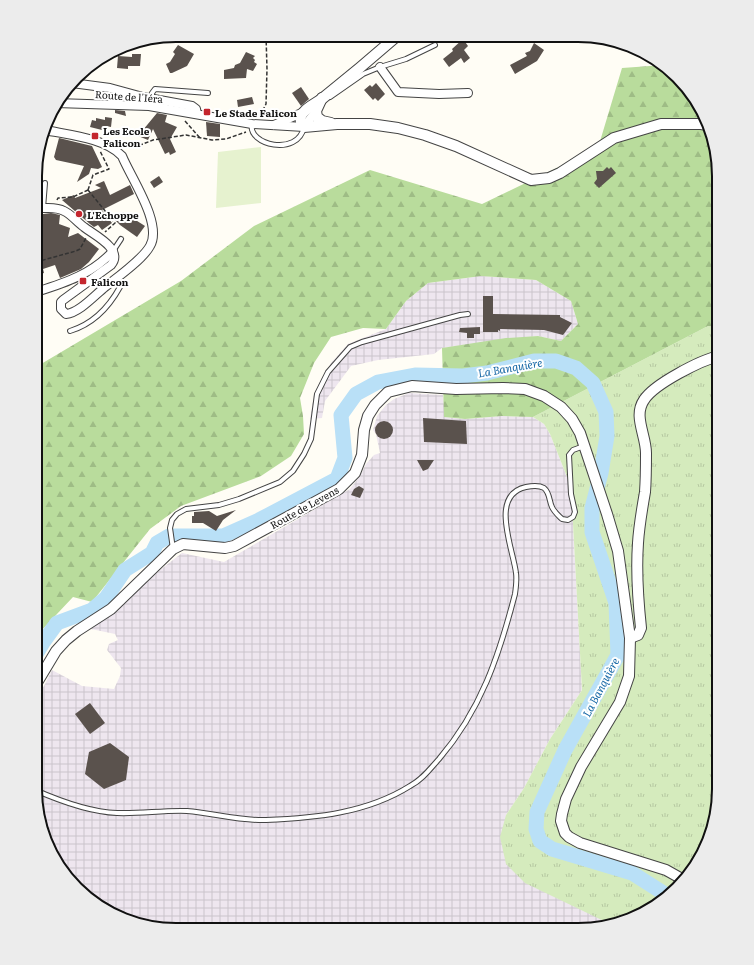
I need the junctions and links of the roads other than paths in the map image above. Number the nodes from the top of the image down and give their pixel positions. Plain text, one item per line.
1 (390, 42) edge
2 (435, 45) dead end
3 (380, 67) junction
4 (79, 84) edge
5 (208, 93) dead end
6 (468, 93) dead end
7 (324, 97) junction
8 (152, 99) junction
9 (64, 103) edge
10 (304, 111) junction
11 (197, 114) junction
12 (316, 114) junction
13 (337, 124) junction
14 (702, 124) edge
15 (272, 126) junction
16 (304, 127) junction
17 (252, 128) junction
18 (50, 131) edge
19 (45, 183) dead end
20 (42, 196) edge
21 (42, 210) edge
22 (121, 239) dead end
23 (113, 251) junction
24 (116, 278) junction
25 (42, 290) edge
26 (468, 314) dead end
27 (70, 331) dead end
28 (712, 357) edge
29 (586, 450) junction
30 (172, 546) junction
31 (630, 638) junction
32 (42, 674) edge
33 (42, 793) edge
34 (679, 877) edge

1 - 7 street
2 - 3 lane
3 - 6 street
3 - 7 lane
4 - 8 street
5 - 8 lane
7 - 10 street
7 - 12 street
8 - 11 street
9 - 11 street, Route de l'Iéra
10 - 12 street
10 - 15 street
10 - 16 street
11 - 17 street, Route de l'Iéra
12 - 13 street
12 - 16 street
13 - 14 street
13 - 16 street
15 - 16 street, Route de l'Iéra
15 - 17 street, Route de l'Iéra
16 - 17 lane
18 - 24 street
19 - 20 lane
21 - 23 street
22 - 23 lane
23 - 24 street
23 - 25 street
24 - 27 lane
26 - 30 lane
28 - 31 street
29 - 30 street, Route de Levens
29 - 31 street, Route de Levens
29 - 33 lane
30 - 32 street
31 - 34 street, Route de Levens

